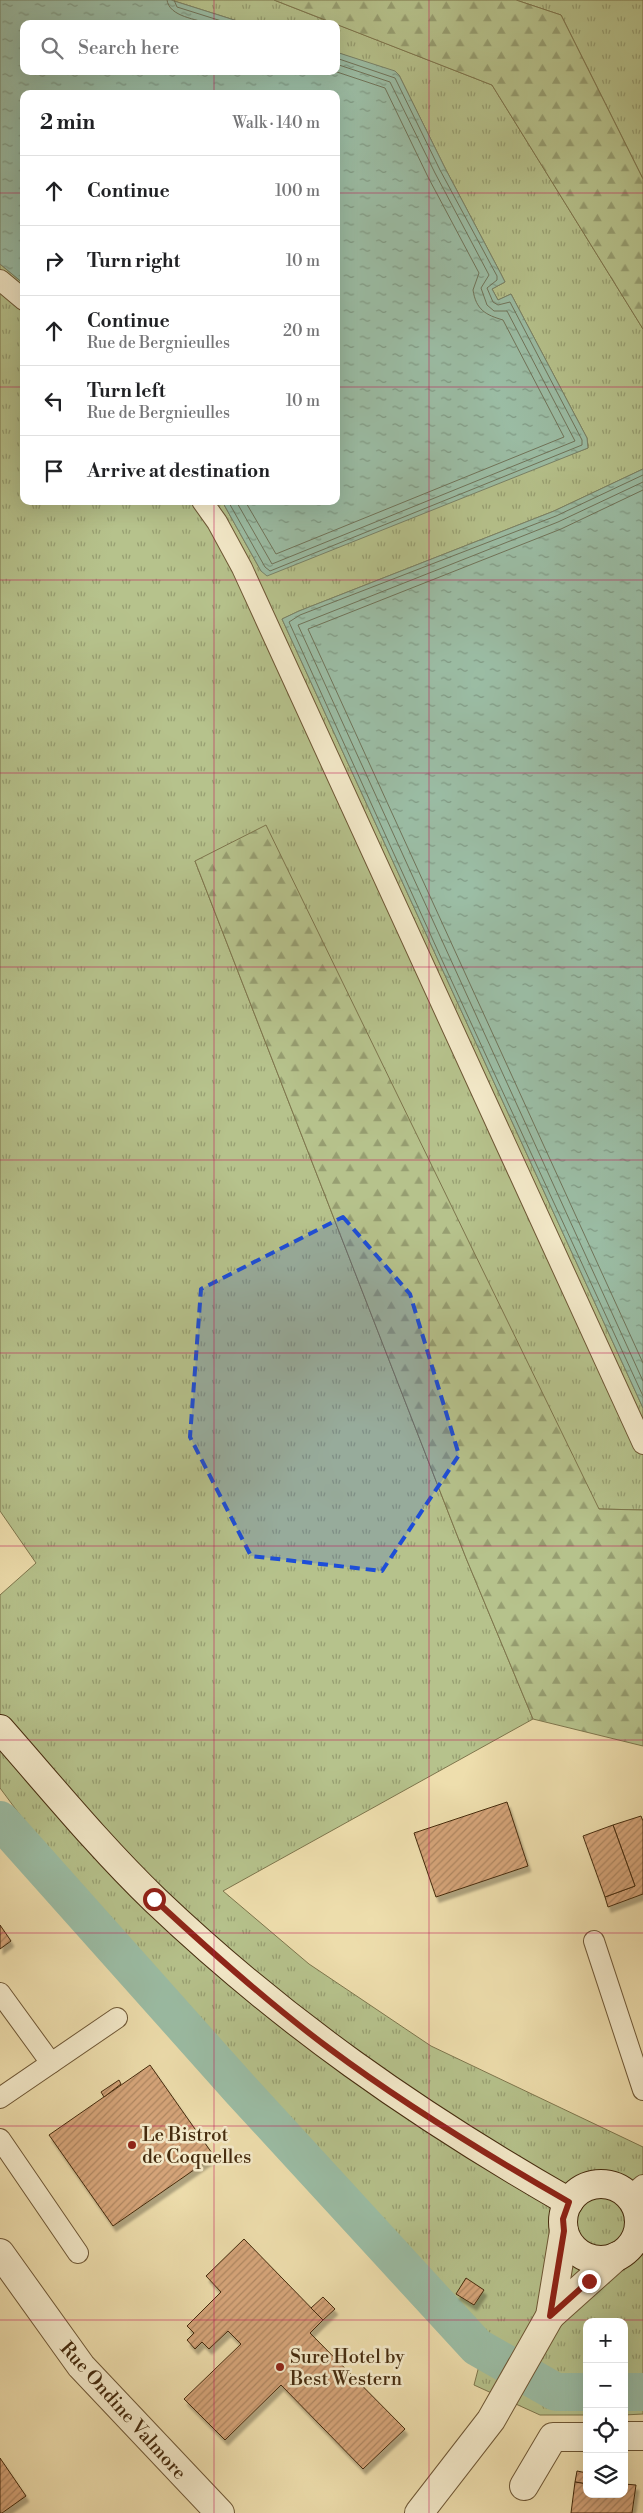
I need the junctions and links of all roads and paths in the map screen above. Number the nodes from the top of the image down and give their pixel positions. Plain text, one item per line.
1 (0, 280) edge
2 (20, 297) edge
3 (205, 505) edge
4 (643, 1444) edge
5 (0, 1729) edge
6 (594, 1941) dead end
7 (0, 1993) edge
8 (117, 2018) dead end
9 (51, 2063) junction
10 (643, 2090) edge
11 (0, 2098) edge
12 (0, 2139) edge
13 (636, 2191) edge
14 (569, 2202) junction
15 (564, 2231) junction
16 (640, 2234) edge
17 (0, 2253) edge
18 (78, 2254) dead end
19 (618, 2256) junction
20 (550, 2316) junction
21 (628, 2436) edge
22 (643, 2436) edge
23 (583, 2437) edge
24 (524, 2486) dead end
25 (220, 2513) edge
26 (419, 2513) edge

1 - 2 lane
3 - 4 lane
5 - 14 main road
6 - 10 lane
7 - 9 lane
8 - 9 lane
9 - 11 lane
12 - 18 lane
13 - 14 main road
13 - 16 main road
14 - 15 main road
15 - 19 main road
15 - 20 main road
16 - 19 main road
17 - 25 main road, Rue Ondine Valmore
19 - 20 main road
20 - 26 main road
21 - 22 main road
23 - 24 main road

